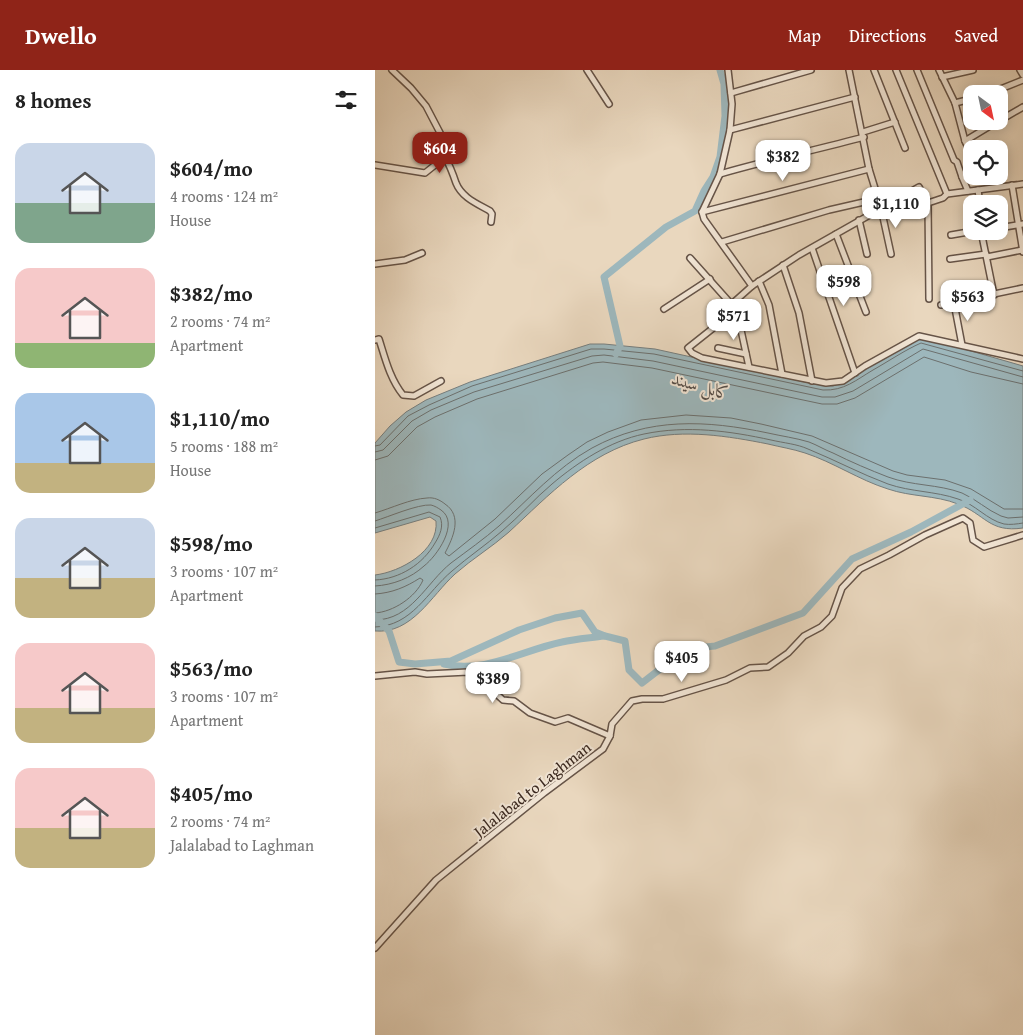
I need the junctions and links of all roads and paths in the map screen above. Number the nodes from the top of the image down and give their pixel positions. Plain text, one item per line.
1 (392, 70) edge
2 (587, 70) edge
3 (728, 70) edge
4 (811, 70) edge
5 (849, 70) edge
6 (874, 70) edge
7 (896, 70) edge
8 (917, 70) edge
9 (939, 70) edge
10 (973, 70) edge
11 (1019, 70) edge
12 (1023, 75) edge
13 (942, 77) junction
14 (1023, 80) edge
15 (1008, 86) edge
16 (731, 93) junction
17 (855, 97) junction
18 (963, 100) edge
19 (955, 102) junction
20 (609, 104) dead end
21 (1023, 107) edge
22 (1008, 115) edge
23 (895, 122) junction
24 (729, 130) junction
25 (983, 130) edge
26 (863, 135) junction
27 (965, 140) edge
28 (967, 140) edge
29 (905, 148) dead end
30 (445, 157) junction
31 (375, 165) edge
32 (869, 169) junction
33 (720, 174) junction
34 (962, 176) joint
35 (1023, 184) edge
36 (1012, 185) junction
37 (978, 190) junction
38 (968, 191) junction
39 (947, 194) junction
40 (979, 195) edge
41 (877, 199) junction
42 (928, 203) junction
43 (881, 208) junction
44 (702, 212) junction
45 (859, 220) junction
46 (491, 222) dead end
47 (1021, 225) edge
48 (1008, 227) edge
49 (963, 233) edge
50 (836, 234) junction
51 (951, 235) dead end
52 (983, 240) edge
53 (722, 242) junction
54 (812, 248) junction
55 (1023, 251) edge
56 (422, 253) dead end
57 (867, 254) dead end
58 (891, 254) dead end
59 (986, 256) junction
60 (690, 258) dead end
61 (950, 259) dead end
62 (375, 264) edge
63 (783, 265) junction
64 (710, 279) junction
65 (759, 281) junction
66 (752, 286) junction
67 (1023, 288) edge
68 (995, 295) junction
69 (929, 299) dead end
70 (732, 304) junction
71 (954, 304) junction
72 (941, 305) dead end
73 (664, 309) dead end
74 (866, 312) dead end
75 (375, 340) edge
76 (962, 345) junction
77 (718, 348) dead end
78 (746, 354) junction
79 (1023, 359) edge
80 (749, 367) junction
81 (855, 373) junction
82 (782, 374) junction
83 (441, 381) dead end
84 (812, 381) junction
85 (1023, 536) edge
86 (375, 676) edge
87 (610, 736) junction
88 (375, 948) edge

1 - 30 street
2 - 20 street
3 - 16 street
4 - 16 street
5 - 17 street
6 - 23 street
7 - 39 street
8 - 34 street
9 - 13 street
10 - 13 street
11 - 12 street
13 - 19 street
14 - 15 street
16 - 24 street
17 - 24 street
17 - 26 street
18 - 19 street
19 - 27 street
21 - 22 street
23 - 26 street
23 - 29 street
24 - 33 street
25 - 28 street
26 - 32 street
26 - 33 street
30 - 31 street
30 - 46 street
32 - 41 street
32 - 44 street
33 - 44 street
34 - 38 street
35 - 36 street
36 - 37 street
36 - 47 street
37 - 38 street
37 - 40 street
38 - 39 street
39 - 42 street
41 - 43 street
41 - 53 street
42 - 43 street
42 - 69 street
43 - 45 street
43 - 58 street
44 - 53 street
45 - 50 street
45 - 57 street
47 - 48 street
47 - 55 street
49 - 51 street
50 - 54 street
50 - 74 street
52 - 59 street
53 - 66 street
54 - 63 street
54 - 81 street
55 - 59 street
56 - 62 street
59 - 61 street
59 - 68 street
60 - 64 street
63 - 65 street
63 - 84 street
64 - 70 street
64 - 73 street
65 - 66 street
65 - 82 street
66 - 70 street
67 - 68 street
68 - 71 street
70 - 78 street
70 - 80 street
71 - 72 street
71 - 76 street
75 - 83 street
76 - 79 street
76 - 81 street
77 - 78 street
78 - 80 street
80 - 82 street
81 - 84 street
82 - 84 street
85 - 87 street, Jalalabad to Laghman
86 - 87 street
87 - 88 street, Jalalabad to Laghman

